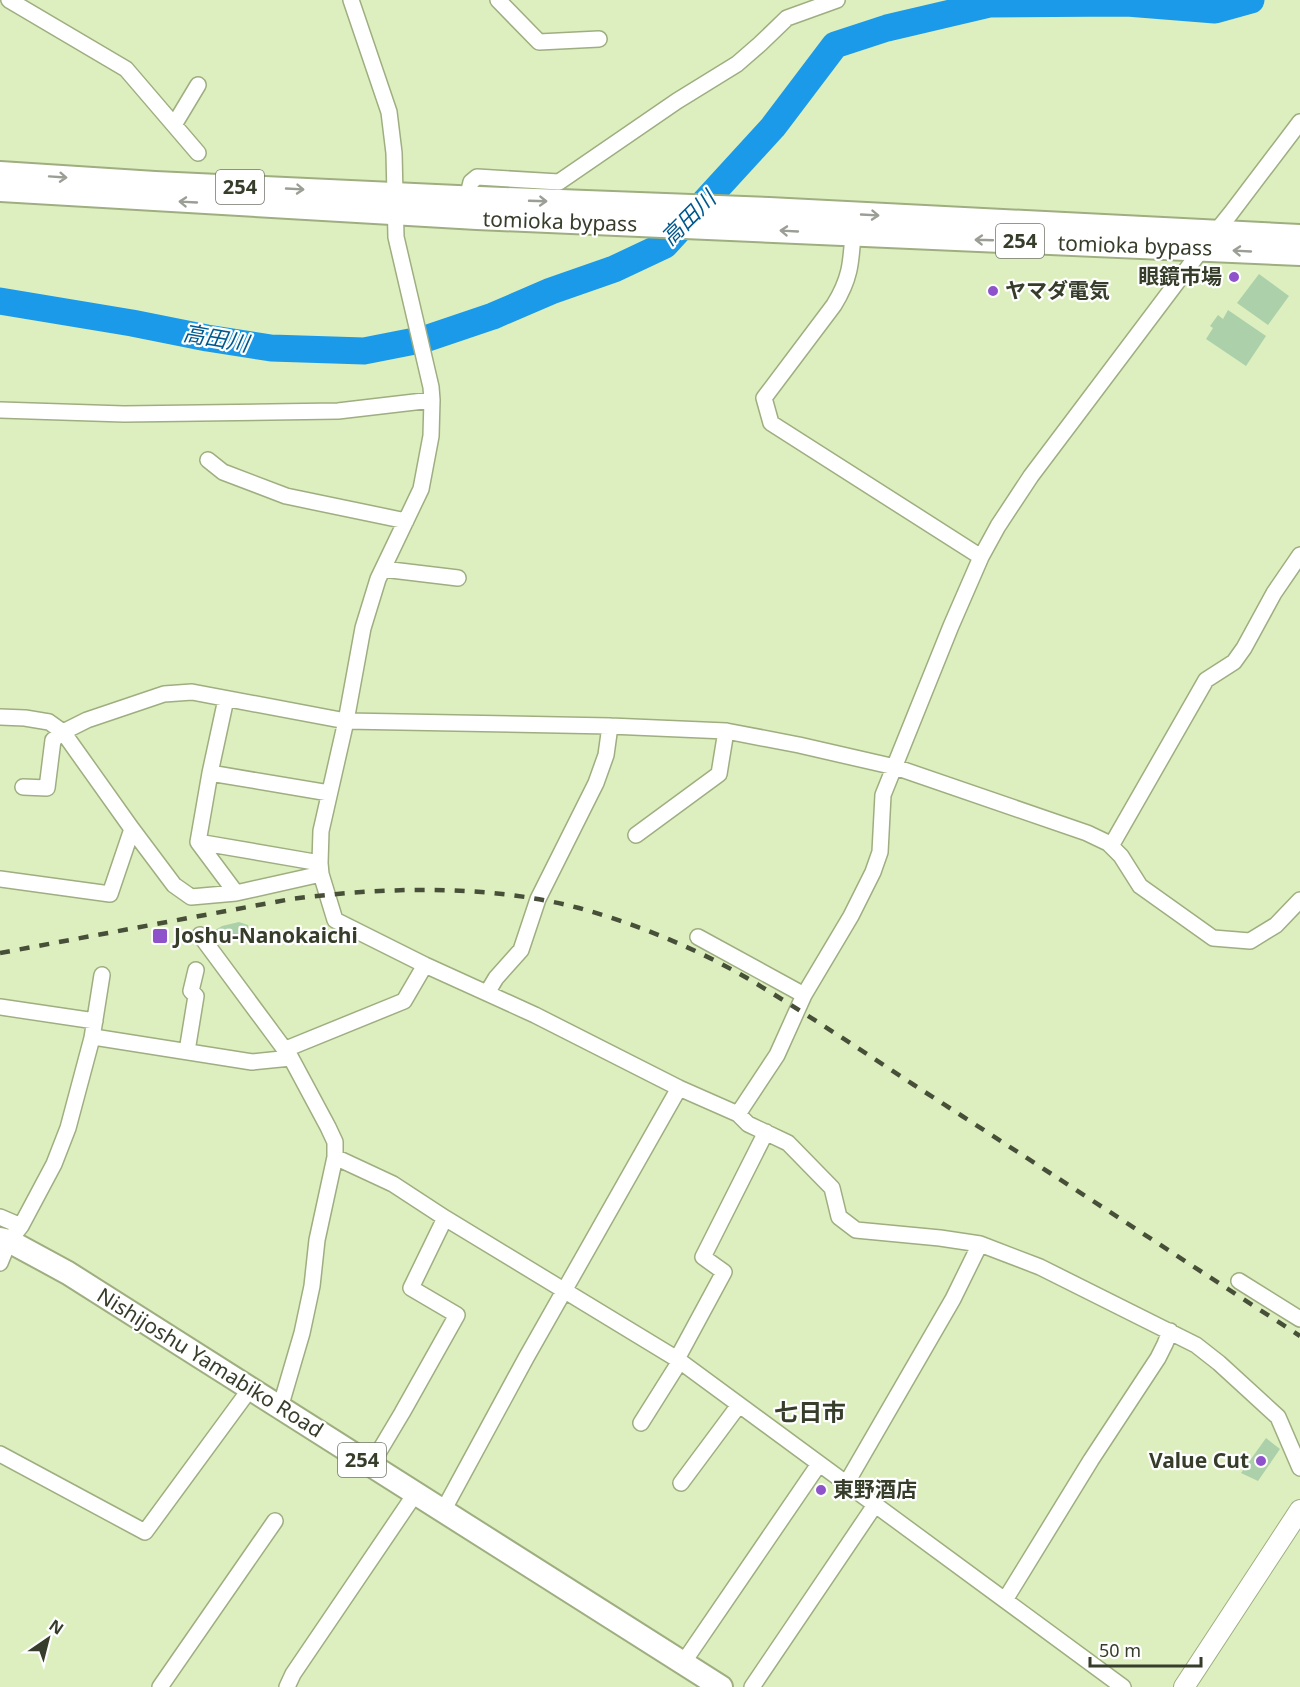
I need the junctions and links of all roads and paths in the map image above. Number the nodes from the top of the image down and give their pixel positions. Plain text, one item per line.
1 (9, 0) edge
2 (351, 0) edge
3 (498, 0) edge
4 (837, 0) edge
5 (599, 39) dead end
6 (198, 85) dead end
7 (1300, 122) edge
8 (174, 125) junction
9 (198, 153) dead end
10 (0, 173) edge
11 (0, 190) edge
12 (396, 203) junction
13 (474, 205) junction
14 (853, 234) junction
15 (1300, 236) edge
16 (1208, 241) junction
17 (1300, 254) edge
18 (432, 394) junction
19 (0, 410) edge
20 (208, 460) dead end
21 (406, 521) junction
22 (1300, 555) edge
23 (981, 557) junction
24 (383, 569) junction
25 (458, 578) dead end
26 (226, 699) junction
27 (0, 717) edge
28 (346, 721) junction
29 (610, 726) junction
30 (726, 731) junction
31 (63, 732) junction
32 (895, 767) junction
33 (210, 773) junction
34 (23, 788) dead end
35 (329, 793) junction
36 (132, 829) junction
37 (636, 835) dead end
38 (198, 842) junction
39 (1111, 846) junction
40 (321, 868) junction
41 (0, 879) edge
42 (236, 893) junction
43 (1300, 900) edge
44 (200, 934) dead end
45 (698, 937) dead end
46 (425, 965) junction
47 (196, 970) dead end
48 (102, 975) dead end
49 (487, 993) junction
50 (804, 994) junction
51 (0, 1007) edge
52 (94, 1021) junction
53 (92, 1038) junction
54 (187, 1051) junction
55 (289, 1053) junction
56 (679, 1088) junction
57 (738, 1114) junction
58 (766, 1132) junction
59 (335, 1157) junction
60 (0, 1217) edge
61 (445, 1218) junction
62 (10, 1236) edge
63 (980, 1244) junction
64 (0, 1263) edge
65 (1239, 1281) dead end
66 (565, 1291) junction
67 (1300, 1319) edge
68 (1170, 1331) junction
69 (678, 1360) junction
70 (250, 1389) junction
71 (739, 1405) junction
72 (280, 1408) junction
73 (641, 1423) dead end
74 (0, 1454) edge
75 (819, 1464) junction
76 (371, 1466) junction
77 (1300, 1468) edge
78 (681, 1484) dead end
79 (846, 1484) junction
80 (415, 1494) junction
81 (875, 1505) junction
82 (1300, 1510) edge
83 (443, 1511) junction
84 (275, 1521) dead end
85 (1005, 1600) junction
86 (683, 1663) junction
87 (160, 1687) edge
88 (286, 1687) edge
89 (721, 1687) edge
90 (752, 1687) edge
91 (1123, 1687) edge
92 (1184, 1687) edge

1 - 8 street
2 - 12 street
3 - 5 street
4 - 13 street
6 - 8 street
7 - 16 street
8 - 9 street
10 -> 12 highway, tomioka bypass / 254
12 -> 11 highway, tomioka bypass / 254
12 - 13 highway, tomioka bypass / 254
12 - 18 street
14 -> 13 highway, tomioka bypass / 254
13 -> 16 highway, tomioka bypass / 254
16 -> 14 highway, tomioka bypass / 254
14 - 23 street
15 - 16 highway, tomioka bypass / 254
17 -> 16 highway, tomioka bypass / 254
16 - 23 street
18 - 19 street
18 - 21 street
20 - 21 street
21 - 24 street
22 - 39 street
23 - 32 street
24 - 25 street
24 - 28 street
26 - 28 street
26 - 31 street
26 - 33 street
27 - 31 street
28 - 29 street
28 - 35 street
29 - 30 street
29 - 49 street
30 - 32 street
30 - 37 street
31 - 34 street
31 - 36 street
32 - 39 street
32 - 50 street
33 - 35 street
33 - 38 street
35 - 40 street
36 - 41 street
36 - 42 street
38 - 40 street
38 - 42 street
39 - 43 street
40 - 42 street
40 - 46 street
44 - 55 street
45 - 50 street
46 - 49 street
46 - 55 street
47 - 54 street
48 - 52 street
49 - 56 street
50 - 57 street
51 - 52 street
52 - 53 street
53 - 54 street
53 - 62 street
54 - 55 street
55 - 59 street
56 - 57 street
56 - 66 street
57 - 58 street
58 - 63 street
58 - 69 street
59 - 61 street
59 - 72 street
60 - 62 street
61 - 66 street
61 - 76 street
62 - 64 street
62 - 70 highway, Nishijoshu Yamabiko Road / 254
63 - 68 street
63 - 79 street
65 - 67 street
66 - 69 street
66 - 83 street
68 - 77 street
68 - 85 street
69 - 71 street
69 - 73 street
70 - 72 highway, Nishijoshu Yamabiko Road / 254
70 - 74 street
71 - 75 street
71 - 78 street
72 - 76 highway, Nishijoshu Yamabiko Road / 254
75 - 79 street
75 - 86 street
76 - 80 highway, Nishijoshu Yamabiko Road / 254
79 - 81 street
80 - 83 highway, Nishijoshu Yamabiko Road / 254
80 - 88 street
81 - 85 street
81 - 90 street
82 - 92 main road
83 - 86 highway, Nishijoshu Yamabiko Road / 254
84 - 87 street
85 - 91 street
86 - 89 highway, Nishijoshu Yamabiko Road / 254

